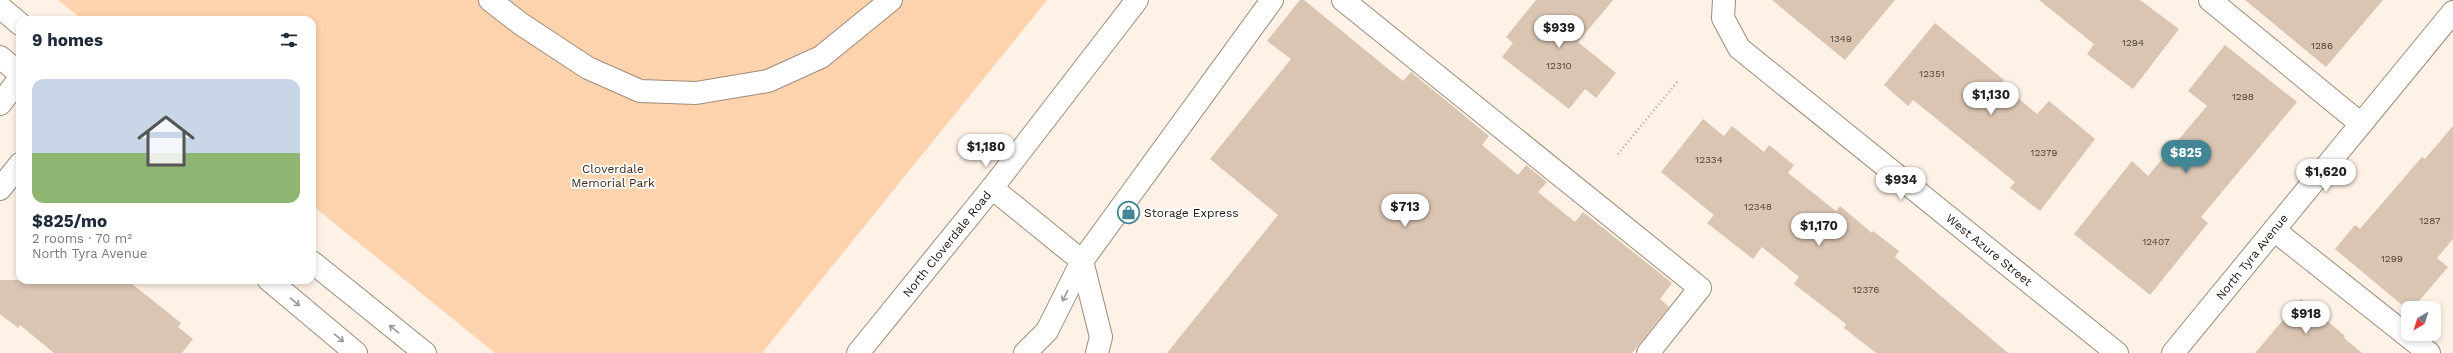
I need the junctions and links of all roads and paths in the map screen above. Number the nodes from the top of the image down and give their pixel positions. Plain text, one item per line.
1 (490, 0) edge
2 (1137, 0) edge
3 (1272, 0) edge
4 (1343, 0) edge
5 (2210, 0) edge
6 (880, 5) edge
7 (0, 7) edge
8 (1723, 9) edge
9 (2453, 12) edge
10 (16, 21) edge
11 (0, 57) edge
12 (16, 71) edge
13 (1677, 82) dead end
14 (16, 83) edge
15 (0, 104) edge
16 (2361, 124) junction
17 (1618, 154) dead end
18 (16, 169) edge
19 (992, 188) junction
20 (0, 189) edge
21 (2274, 230) junction
22 (1082, 261) junction
23 (316, 265) edge
24 (275, 284) edge
25 (356, 353) edge
26 (425, 353) edge
27 (858, 353) edge
28 (1025, 353) edge
29 (1097, 353) edge
30 (1648, 353) edge
31 (2116, 353) edge
32 (2173, 353) edge
33 (2428, 353) edge

1 - 6 street
2 - 19 street, North Cloverdale Road
3 - 22 street
4 - 30 street
5 - 16 street
7 - 10 street
8 - 31 street, West Azure Street
9 - 16 street, North Tyra Avenue
11 - 12 street
13 - 17 path
14 - 15 street
16 - 21 street, North Tyra Avenue
18 - 20 street
19 - 22 street
19 - 27 street, North Cloverdale Road
21 - 32 street, North Tyra Avenue
21 - 33 street
22 -> 28 street
22 - 29 street
26 -> 23 street
24 -> 25 street

